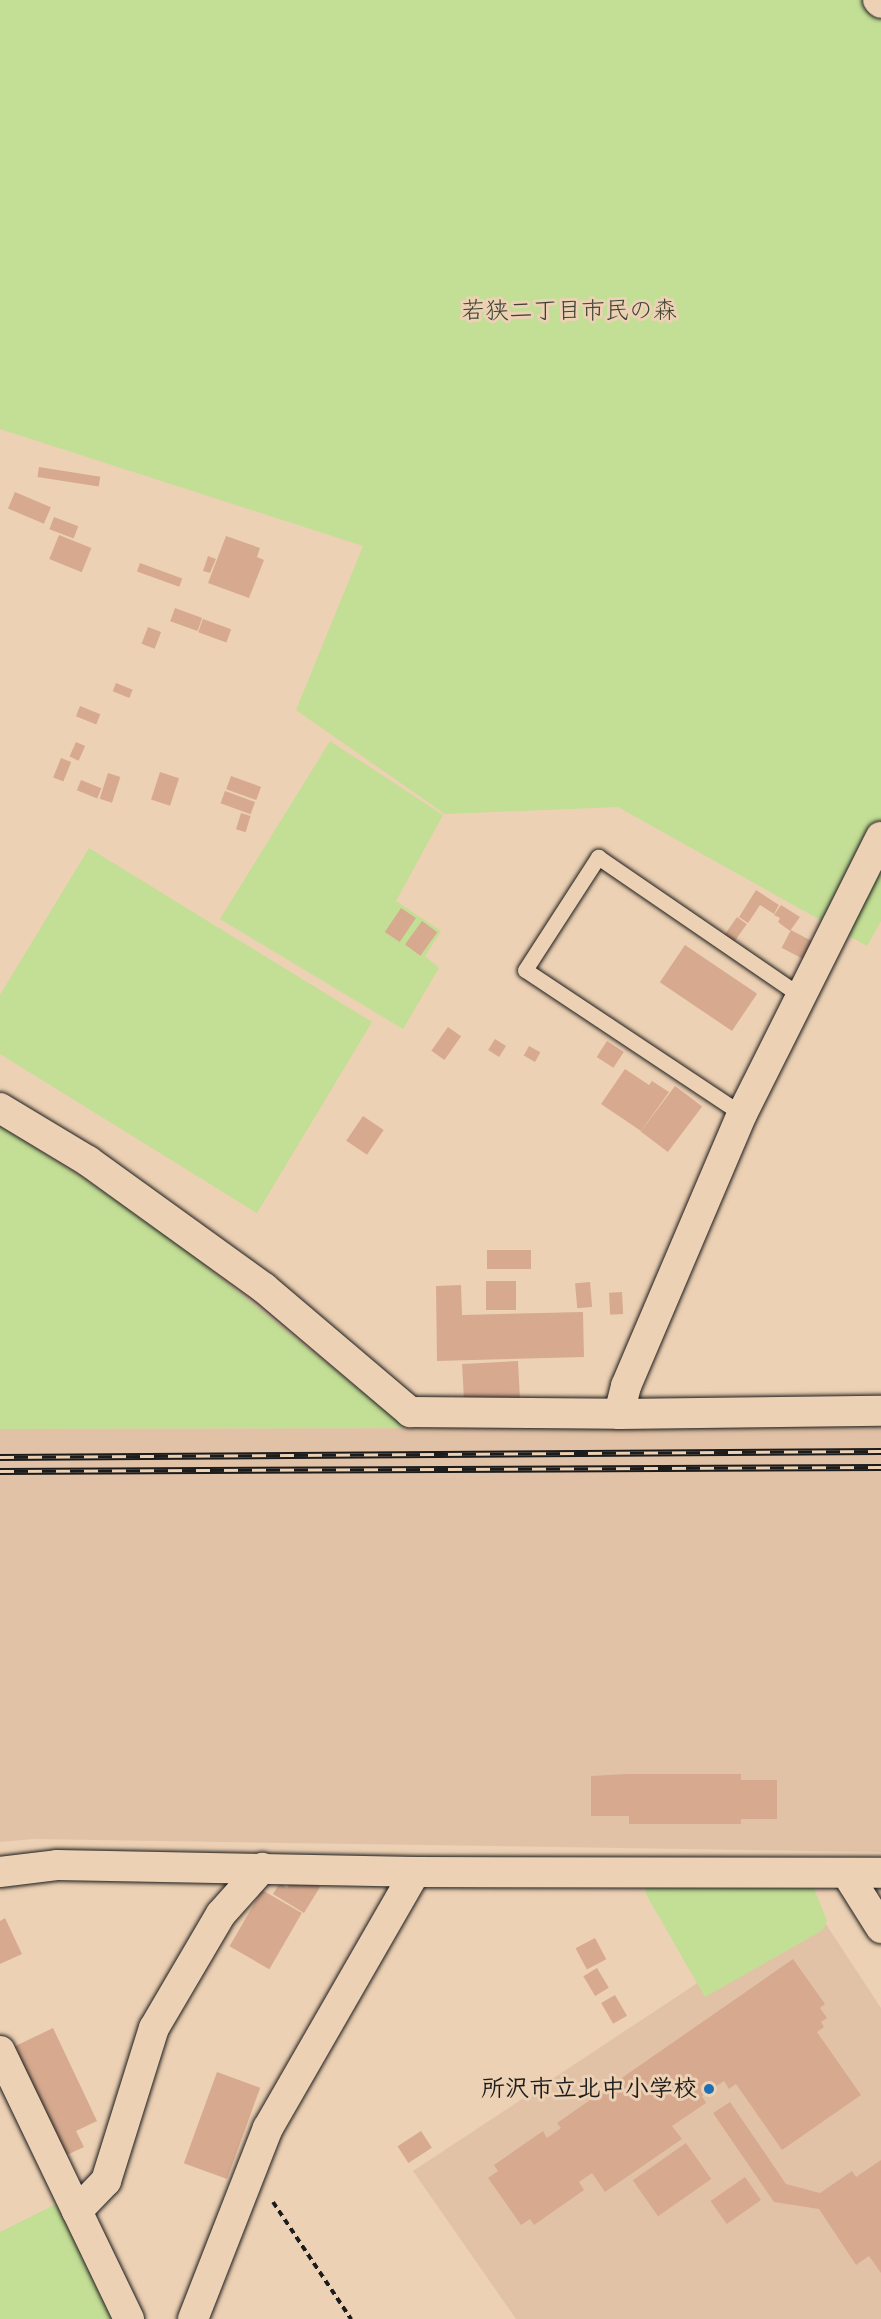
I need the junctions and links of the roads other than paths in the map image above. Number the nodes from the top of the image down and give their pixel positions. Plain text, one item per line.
1 (881, 837) edge
2 (801, 996) junction
3 (0, 1108) edge
4 (742, 1114) junction
5 (881, 1411) edge
6 (620, 1414) junction
7 (262, 1868) junction
8 (0, 1872) edge
9 (415, 1872) junction
10 (881, 1873) edge
11 (847, 1874) junction
12 (881, 1928) edge
13 (0, 2051) edge
14 (76, 2211) junction
15 (129, 2319) edge
16 (193, 2319) edge

1 - 2 street
2 - 4 street
2 - 4 lane
3 - 6 street
4 - 6 street
5 - 6 street
7 - 8 street
7 - 9 street
7 - 14 street
9 - 11 street
9 - 16 street
10 - 11 street
11 - 12 street
13 - 14 street
14 - 15 street

